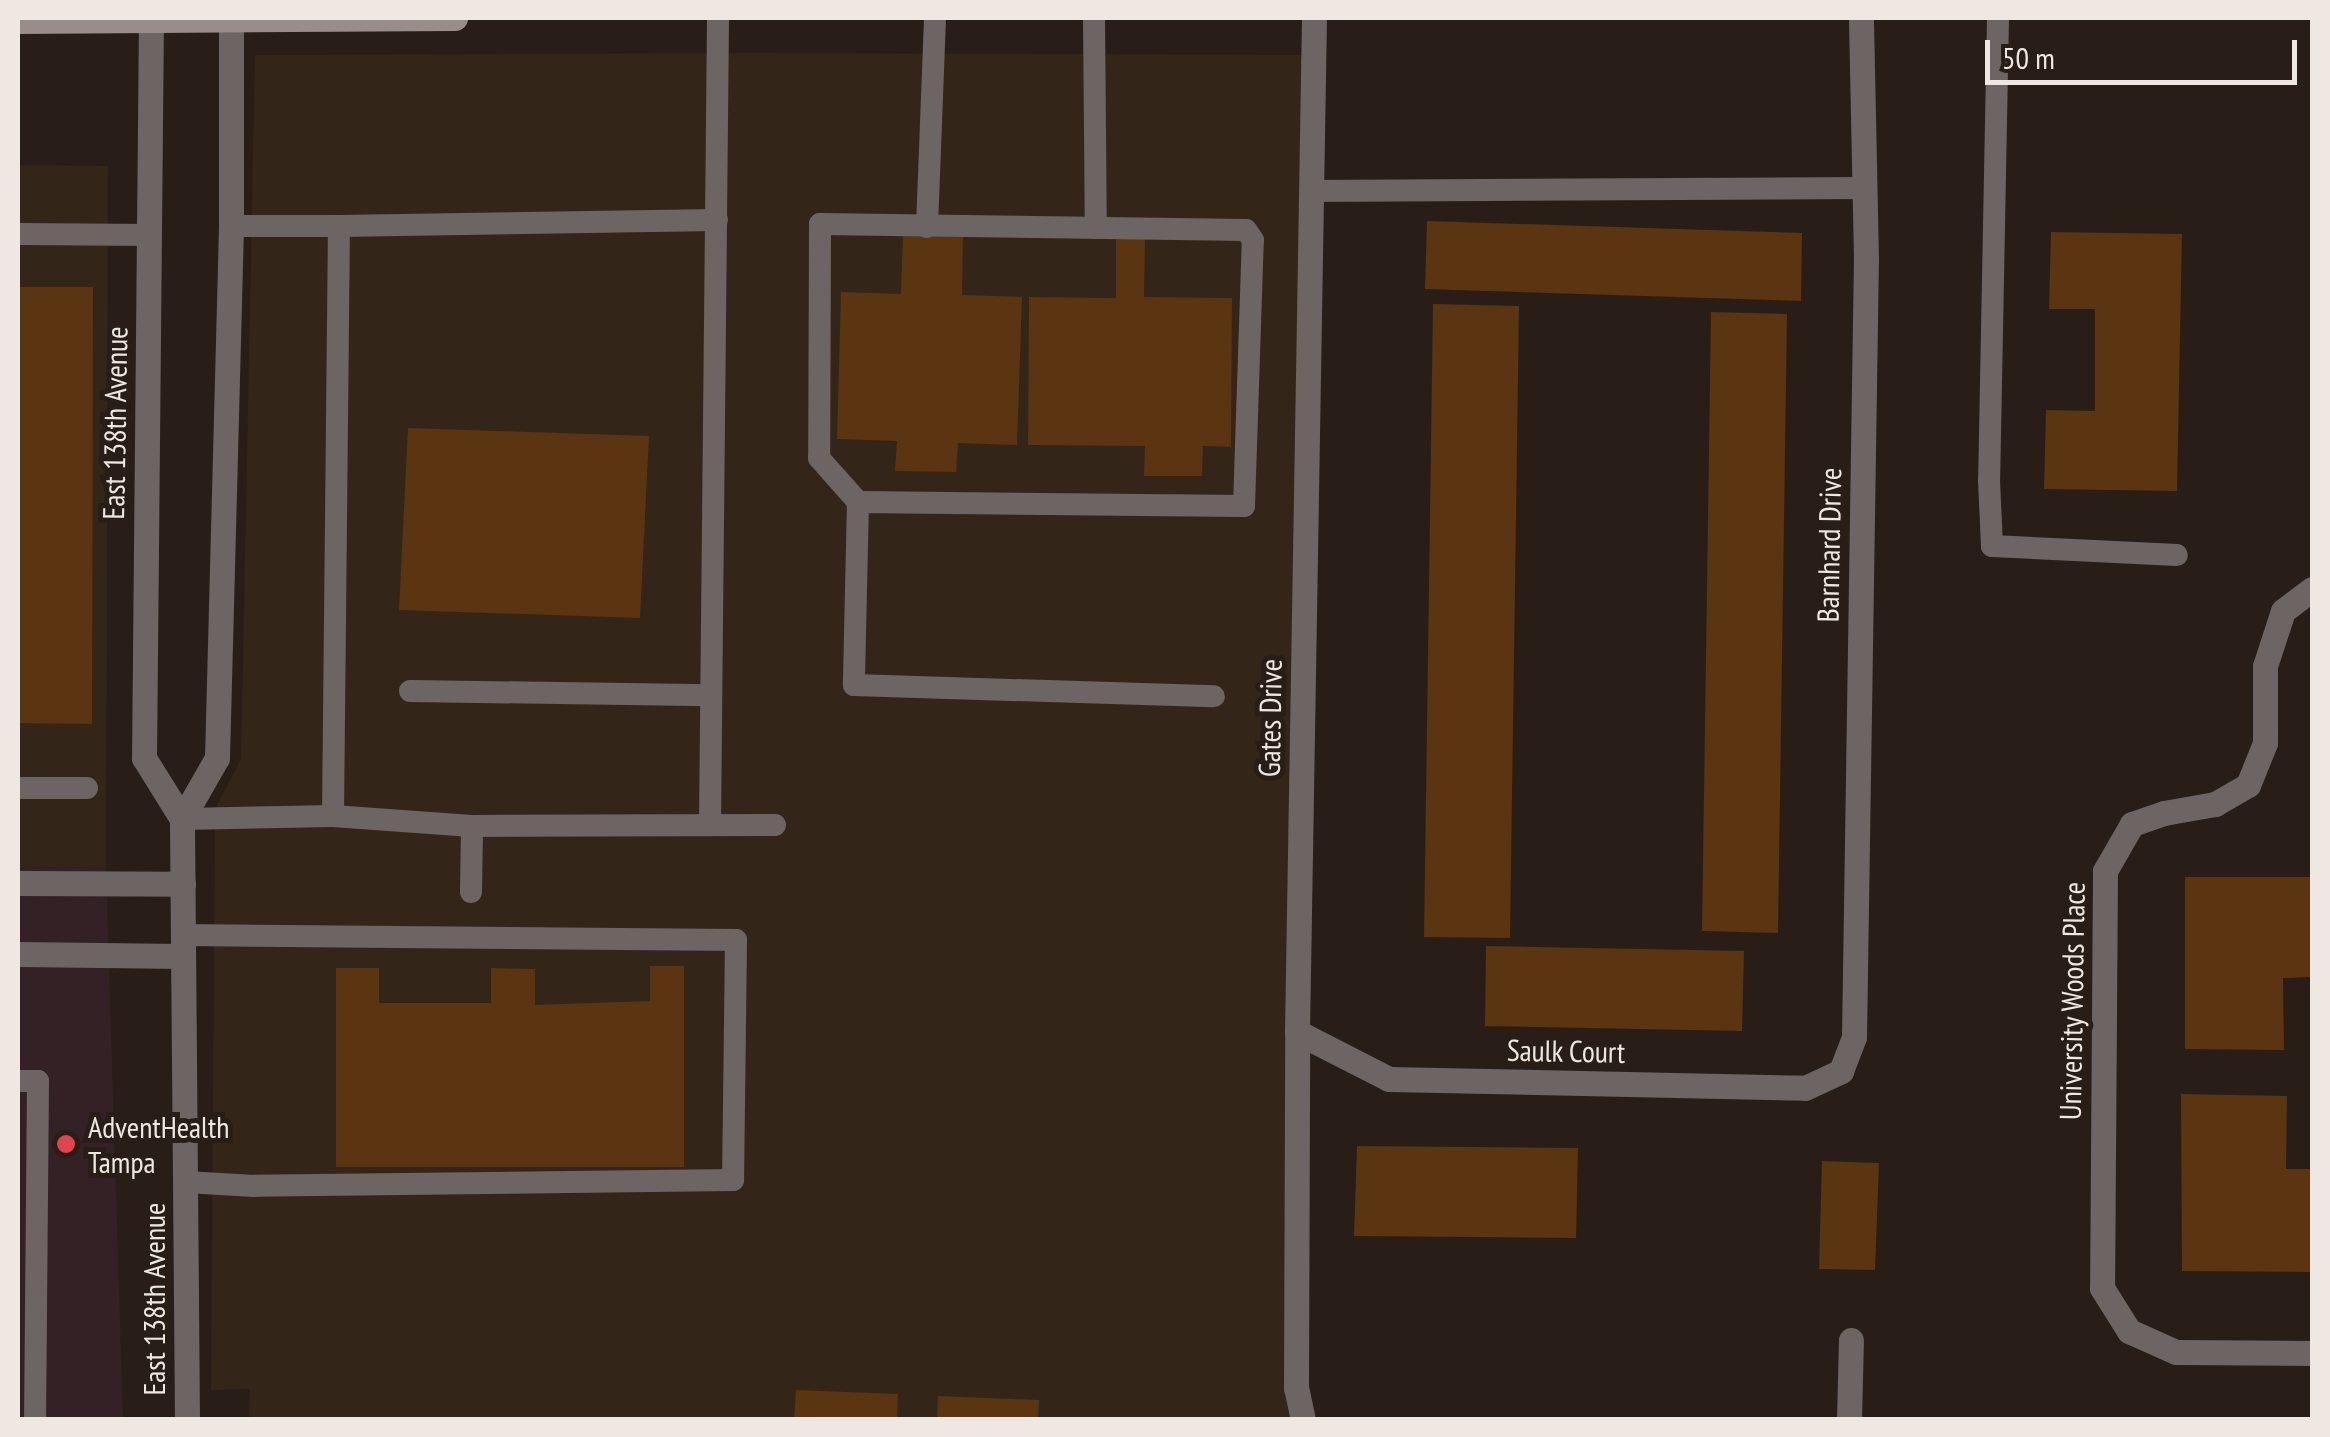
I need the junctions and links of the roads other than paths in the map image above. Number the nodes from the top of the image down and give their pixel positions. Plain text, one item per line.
1 (455, 18) edge
2 (718, 18) edge
3 (935, 18) edge
4 (1094, 18) edge
5 (1314, 18) edge
6 (1861, 18) edge
7 (1998, 18) edge
8 (151, 19) edge
9 (231, 20) edge
10 (18, 21) edge
11 (1864, 188) junction
12 (1311, 191) junction
13 (718, 220) junction
14 (231, 226) junction
15 (339, 226) junction
16 (928, 227) junction
17 (1096, 228) junction
18 (18, 234) edge
19 (150, 234) junction
20 (858, 502) junction
21 (2177, 555) dead end
22 (2312, 589) edge
23 (410, 691) dead end
24 (711, 695) junction
25 (1214, 696) dead end
26 (18, 788) edge
27 (86, 788) dead end
28 (333, 816) junction
29 (182, 819) junction
30 (710, 824) junction
31 (775, 825) dead end
32 (472, 826) junction
33 (18, 884) edge
34 (182, 884) junction
35 (471, 892) dead end
36 (182, 946) junction
37 (18, 954) edge
38 (1297, 1032) junction
39 (1842, 1071) joint
40 (18, 1081) edge
41 (186, 1182) junction
42 (1851, 1340) dead end
43 (2312, 1354) edge
44 (35, 1420) edge
45 (187, 1420) edge
46 (1304, 1420) edge
47 (1849, 1420) edge

1 - 9 main road
2 - 13 lane
3 - 16 lane
4 - 17 lane
5 - 12 street, Gates Drive
6 - 11 street, Barnhard Drive
7 - 21 lane
8 - 9 main road
8 - 10 main road
8 - 19 street, East 138th Avenue
9 - 14 street, East 138th Avenue
11 - 12 lane
11 - 39 street, Barnhard Drive
12 - 38 street, Gates Drive
13 - 15 lane
13 - 24 lane
14 - 15 lane
14 - 29 street, East 138th Avenue
15 - 28 lane
16 - 17 lane
16 - 20 lane
17 - 20 lane
18 - 19 lane
19 - 29 street, East 138th Avenue
20 - 25 lane
22 - 43 street, University Woods Place
23 - 24 lane
24 - 30 lane
26 - 27 lane
28 - 29 lane
28 - 32 lane
29 - 34 street, East 138th Avenue
30 - 31 lane
30 - 32 lane
32 - 35 lane
33 - 34 street
34 - 36 street, East 138th Avenue
36 - 37 street
36 - 41 street, East 138th Avenue
36 - 41 lane
38 - 39 street, Saulk Court
38 - 46 street, Gates Drive
40 - 44 lane
41 - 45 street, East 138th Avenue
42 - 47 street

